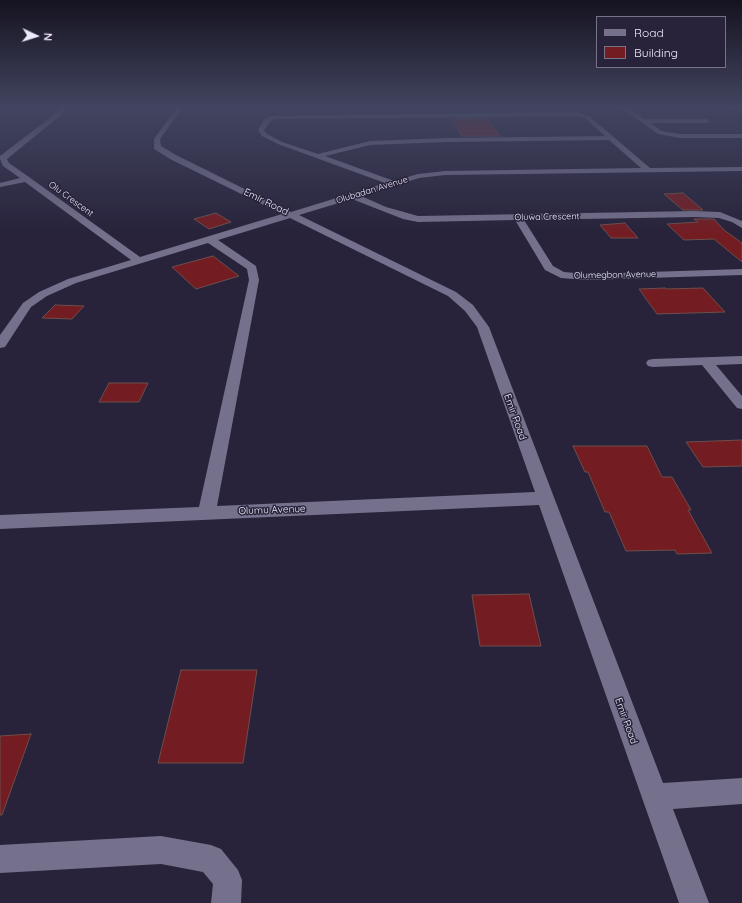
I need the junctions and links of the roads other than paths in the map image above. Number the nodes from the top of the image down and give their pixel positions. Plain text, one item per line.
1 (15, 149) edge
2 (160, 149) edge
3 (298, 149) edge
4 (345, 149) edge
5 (624, 149) edge
6 (318, 156) junction
7 (742, 169) edge
8 (649, 171) junction
9 (26, 179) junction
10 (392, 183) junction
11 (0, 185) edge
12 (353, 196) junction
13 (292, 215) junction
14 (518, 217) junction
15 (742, 225) edge
16 (211, 240) junction
17 (138, 260) junction
18 (742, 272) edge
19 (0, 344) edge
20 (742, 360) edge
21 (706, 362) junction
22 (653, 363) dead end
23 (742, 405) edge
24 (544, 498) junction
25 (207, 512) junction
26 (0, 522) edge
27 (742, 791) edge
28 (654, 797) junction
29 (0, 859) edge
30 (226, 903) edge
31 (694, 903) edge

1 - 9 street, Olu Crescent
2 - 13 street, Emir Road
3 - 6 street
4 - 6 street
5 - 8 street
6 - 10 street
7 - 8 street, Olubadan Avenue
8 - 10 street, Olubadan Avenue
9 - 11 street
9 - 17 street, Olu Crescent
10 - 12 street, Olubadan Avenue
12 - 13 street, Olubadan Avenue
12 - 14 street, Oluwa Crescent
13 - 16 street
13 - 24 street, Emir Road
14 - 15 street, Oluwa Crescent
14 - 18 street, Olumegbon Avenue
16 - 17 street
16 - 25 street
17 - 19 street
20 - 21 street
21 - 22 street
21 - 23 street
24 - 25 street, Olumu Avenue
24 - 28 street, Emir Road
25 - 26 street, Olumu Avenue
27 - 28 street
28 - 31 street, Emir Road
29 - 30 street

